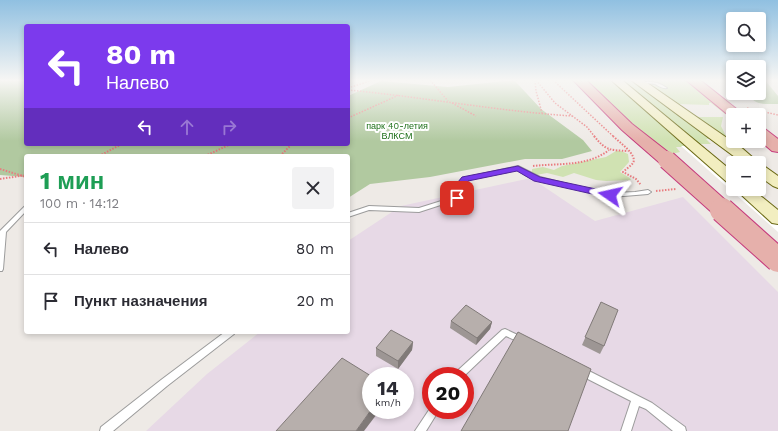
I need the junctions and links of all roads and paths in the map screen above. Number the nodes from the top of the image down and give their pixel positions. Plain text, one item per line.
1 (388, 100) edge
2 (436, 100) edge
3 (538, 100) edge
4 (553, 100) edge
5 (575, 100) edge
6 (599, 100) edge
7 (639, 100) edge
8 (665, 100) edge
9 (723, 100) edge
10 (449, 102) junction
11 (736, 108) edge
12 (542, 113) junction
13 (766, 114) edge
14 (778, 115) edge
15 (476, 116) dead end
16 (572, 116) junction
17 (350, 117) edge
18 (766, 138) edge
19 (118, 146) edge
20 (227, 146) edge
21 (290, 146) edge
22 (778, 147) edge
23 (609, 150) junction
24 (103, 154) edge
25 (209, 154) edge
26 (282, 154) edge
27 (743, 156) edge
28 (518, 168) junction
29 (0, 169) edge
30 (726, 174) edge
31 (766, 174) edge
32 (21, 176) joint
33 (0, 179) edge
34 (778, 183) edge
35 (648, 192) dead end
36 (751, 196) edge
37 (24, 210) edge
38 (350, 214) edge
39 (778, 219) edge
40 (778, 260) edge
41 (0, 269) edge
42 (228, 334) edge
43 (526, 342) edge
44 (468, 367) edge
45 (574, 367) edge
46 (636, 399) junction
47 (428, 419) edge
48 (105, 431) edge
49 (420, 431) edge
50 (626, 431) edge
51 (681, 431) edge

1 - 17 path
2 - 10 path
3 - 12 path
4 - 16 path
5 - 23 path
6 - 40 highway, bridge
7 - 30 main road
8 - 27 main road
9 - 11 highway
10 - 12 path
10 - 15 path
12 - 16 path
13 - 14 path
16 - 23 path
18 - 22 highway
19 - 24 path
20 - 25 path
21 - 26 path
23 - 28 path
28 - 35 lane
28 - 38 lane
29 - 32 path
31 - 34 main road
32 - 33 path
36 - 39 main road
37 - 41 lane
42 - 48 lane
43 - 44 lane
45 - 46 lane
46 - 50 lane
46 - 51 lane
47 - 49 lane

